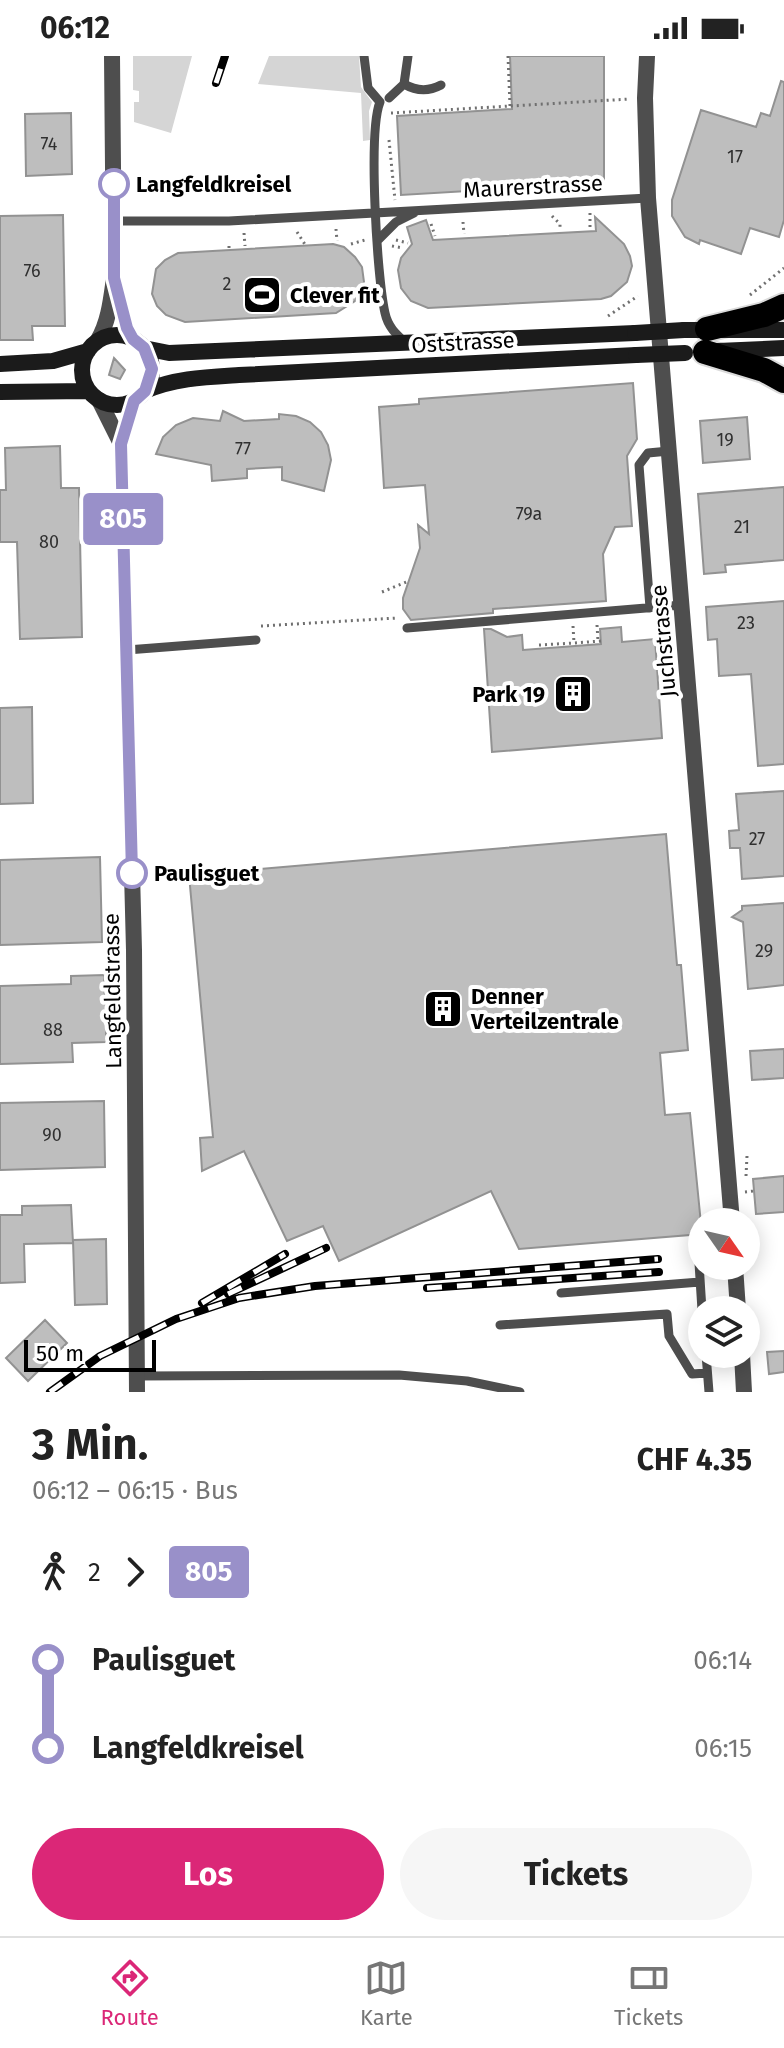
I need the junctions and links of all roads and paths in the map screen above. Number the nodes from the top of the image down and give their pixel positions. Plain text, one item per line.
1 (112, 56) edge
2 (364, 56) edge
3 (408, 56) edge
4 (508, 56) edge
5 (647, 56) edge
6 (404, 84) junction
7 (441, 85) dead end
8 (634, 99) dead end
9 (385, 100) junction
10 (510, 106) junction
11 (388, 120) dead end
12 (389, 132) dead end
13 (648, 198) junction
14 (419, 210) junction
15 (396, 211) junction
16 (377, 212) junction
17 (114, 221) junction
18 (378, 240) junction
19 (356, 247) dead end
20 (368, 247) dead end
21 (394, 247) dead end
22 (403, 248) dead end
23 (784, 268) edge
24 (114, 278) junction
25 (639, 295) dead end
26 (742, 299) dead end
27 (784, 306) edge
28 (606, 317) dead end
29 (784, 330) edge
30 (695, 341) junction
31 (139, 343) junction
32 (408, 344) junction
33 (93, 346) junction
34 (784, 348) edge
35 (0, 364) edge
36 (784, 381) edge
37 (0, 392) edge
38 (94, 396) junction
39 (139, 396) junction
40 (121, 444) junction
41 (669, 451) junction
42 (409, 581) dead end
43 (382, 592) dead end
44 (682, 605) junction
45 (650, 608) junction
46 (573, 614) junction
47 (407, 628) dead end
48 (256, 640) dead end
49 (601, 641) dead end
50 (574, 643) junction
51 (539, 645) dead end
52 (127, 650) junction
53 (747, 1156) dead end
54 (746, 1176) dead end
55 (731, 1208) edge
56 (700, 1282) joint
57 (561, 1293) dead end
58 (701, 1296) edge
59 (500, 1325) dead end
60 (707, 1368) edge
61 (743, 1368) edge
62 (707, 1373) junction
63 (137, 1384) edge
64 (520, 1392) edge
65 (709, 1392) edge
66 (744, 1392) edge

1 - 17 street
2 - 9 lane
3 - 6 lane
4 - 10 path
5 - 13 street, Juchstrasse
6 - 7 lane
6 - 9 lane
8 - 10 path
9 - 16 lane
10 - 11 path
12 - 15 path
13 - 14 lane, Maurerstrasse
13 - 41 street, Juchstrasse
14 - 15 lane, Maurerstrasse
14 - 18 lane
15 - 16 lane, Maurerstrasse
16 - 17 lane, Maurerstrasse
16 - 18 lane
17 - 24 street
18 - 32 lane
19 - 20 path
21 - 22 path
23 - 26 path
24 - 31 street
24 - 33 street
25 - 28 path
27 - 30 highway
29 - 30 main road, Oststrasse
30 - 32 main road, Oststrasse, bridge
30 - 34 main road, Oststrasse
30 - 36 highway
30 - 39 main road, Oststrasse, bridge
31 - 32 main road, Oststrasse
31 - 33 main road
31 - 39 main road
33 - 35 main road
33 - 38 main road
37 - 38 main road
38 - 39 main road
38 - 40 street, Langfeldstrasse
39 - 40 street, Langfeldstrasse
40 - 52 street, Langfeldstrasse
41 - 44 street, Juchstrasse
41 - 45 lane
42 - 43 path
44 - 45 lane
44 - 55 street, Juchstrasse
45 - 46 lane
46 - 47 lane
46 - 50 path
48 - 52 lane
49 - 50 path
50 - 51 path
52 - 63 street, Langfeldstrasse
53 - 54 path
56 - 57 lane
56 - 58 lane
59 - 62 lane
60 - 62 lane
61 - 66 street
62 - 65 lane
63 - 64 lane

